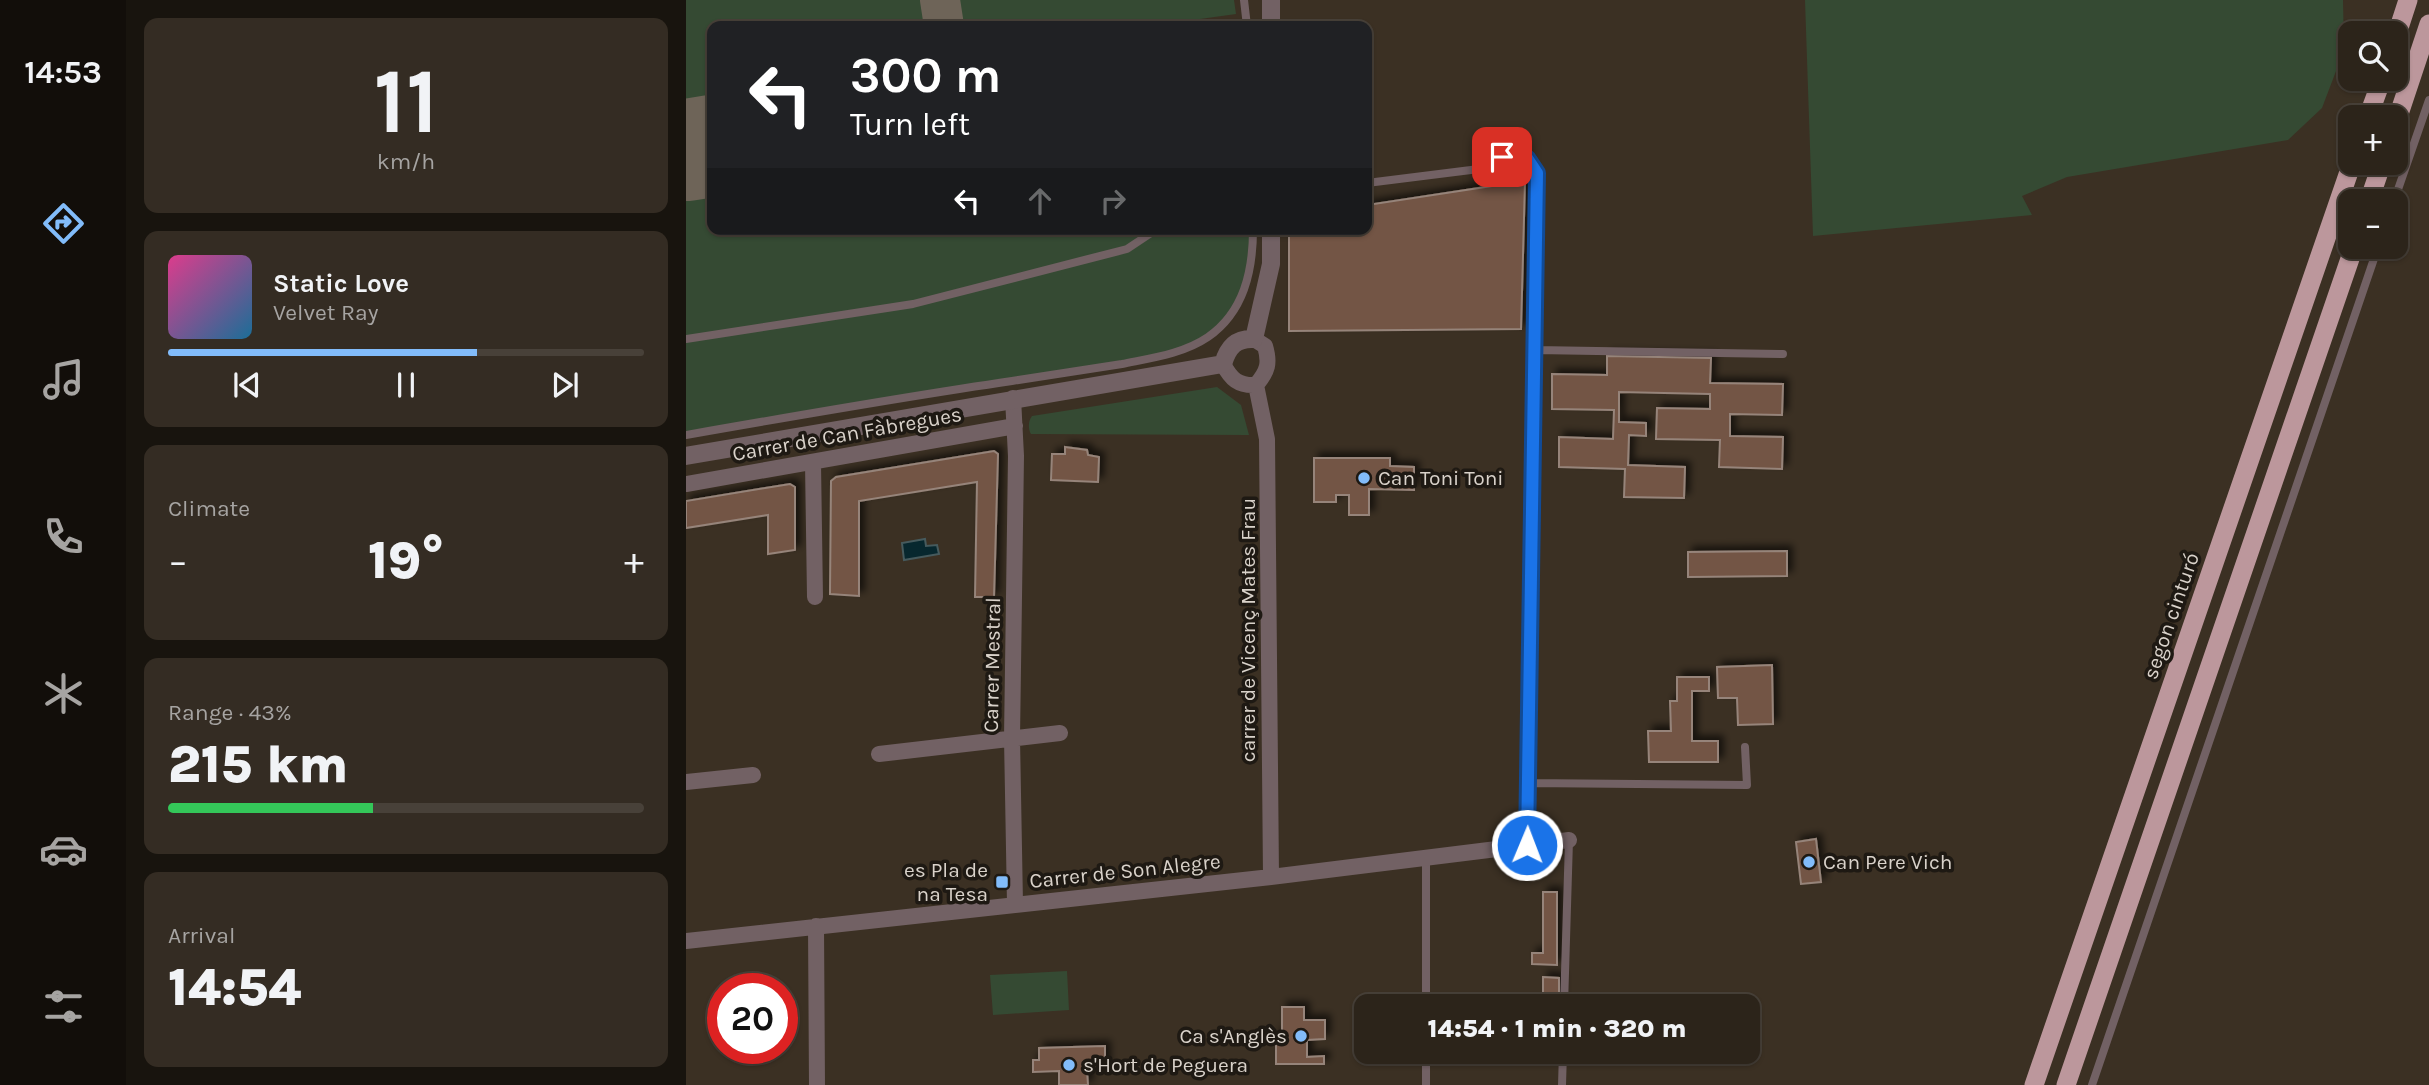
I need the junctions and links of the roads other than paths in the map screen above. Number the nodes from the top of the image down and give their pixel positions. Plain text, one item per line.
1 (1244, 0) edge
2 (1271, 0) edge
3 (2409, 0) edge
4 (1246, 21) edge
5 (1271, 21) edge
6 (2402, 21) edge
7 (2429, 24) edge
8 (2429, 100) edge
9 (2402, 105) edge
10 (2348, 175) edge
11 (1372, 182) edge
12 (2398, 189) edge
13 (1148, 235) edge
14 (1253, 235) edge
15 (1271, 235) edge
16 (2350, 259) edge
17 (2374, 259) edge
18 (686, 339) edge
19 (1254, 339) junction
20 (1536, 350) junction
21 (1783, 354) dead end
22 (1223, 363) junction
23 (1256, 385) junction
24 (1013, 398) junction
25 (1015, 426) junction
26 (686, 435) edge
27 (686, 456) edge
28 (813, 463) junction
29 (686, 484) edge
30 (814, 597) dead end
31 (1060, 733) dead end
32 (1012, 738) junction
33 (1745, 747) dead end
34 (879, 754) dead end
35 (753, 775) dead end
36 (686, 782) edge
37 (1528, 783) junction
38 (1569, 840) joint
39 (1527, 845) junction
40 (1426, 858) junction
41 (1271, 877) junction
42 (1016, 904) junction
43 (816, 926) junction
44 (686, 941) edge
45 (1426, 994) edge
46 (1564, 994) edge
47 (1426, 1064) edge
48 (1563, 1064) edge
49 (817, 1085) edge
50 (1426, 1085) edge
51 (1562, 1085) edge
52 (2035, 1085) edge
53 (2066, 1085) edge
54 (2092, 1085) edge

1 - 4 lane
2 - 5 street
3 - 6 highway
7 - 9 highway
8 - 12 lane
10 - 52 highway, segon cinturó
11 - 20 lane
13 - 18 lane
14 - 26 lane
15 - 19 street
16 - 53 highway
17 - 54 lane
19 - 22 street
19 - 23 street
20 - 21 lane
20 - 37 lane
22 - 23 street
22 - 24 street
23 - 41 street, carrer de Vicenç Mates Frau
24 - 25 street, Carrer Mestral
24 - 27 street
25 - 28 street, Carrer de Can Fàbregues
25 - 32 street, Carrer Mestral
28 - 29 street, Carrer de Can Fàbregues
28 - 30 street
31 - 32 street
32 - 34 street
32 - 42 street, Carrer Mestral
33 - 37 lane
35 - 36 street
37 - 39 lane
38 - 39 street, Carrer de Son Alegre
38 - 46 lane
39 - 40 street, Carrer de Son Alegre
40 - 41 street, Carrer de Son Alegre
40 - 45 lane
41 - 42 street, Carrer de Son Alegre
42 - 43 street, Carrer de Son Alegre
43 - 44 street, Carrer de Son Alegre
43 - 49 street
47 - 50 lane
48 - 51 lane

